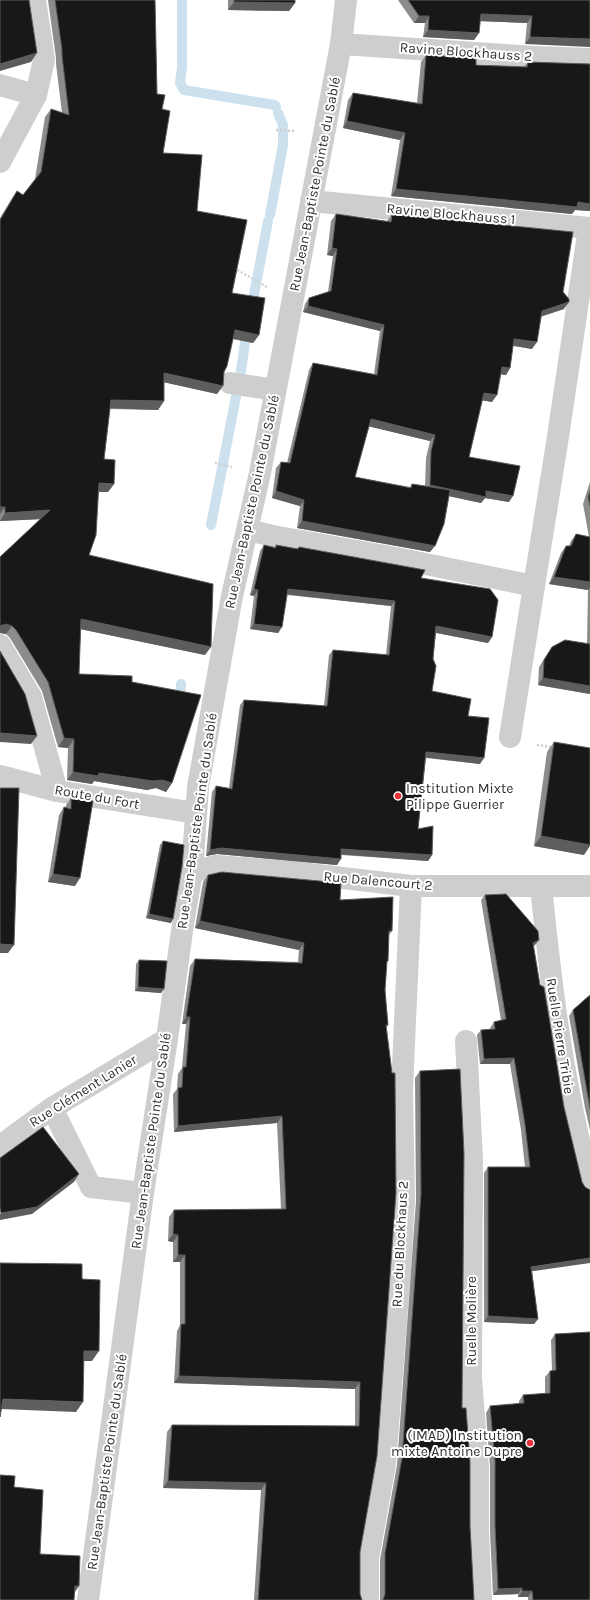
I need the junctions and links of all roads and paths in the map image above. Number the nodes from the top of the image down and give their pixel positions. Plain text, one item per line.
1 (35, 0) edge
2 (346, 0) edge
3 (341, 44) junction
4 (590, 59) edge
5 (0, 85) edge
6 (36, 96) junction
7 (276, 130) dead end
8 (294, 131) dead end
9 (0, 162) edge
10 (311, 201) junction
11 (590, 228) edge
12 (230, 266) edge
13 (261, 284) dead end
14 (238, 384) dead end
15 (275, 390) junction
16 (216, 463) dead end
17 (227, 466) dead end
18 (248, 530) junction
19 (534, 586) junction
20 (0, 645) edge
21 (510, 737) joint
22 (559, 748) edge
23 (0, 776) edge
24 (57, 791) junction
25 (196, 813) junction
26 (192, 872) junction
27 (411, 886) junction
28 (541, 886) junction
29 (590, 886) edge
30 (167, 1039) junction
31 (466, 1041) dead end
32 (52, 1108) junction
33 (0, 1146) edge
34 (590, 1184) edge
35 (143, 1192) junction
36 (88, 1600) edge
37 (368, 1600) edge
38 (481, 1600) edge

1 - 6 street
2 - 3 street, Rue Jean-Baptiste Pointe du Sablé
3 - 4 street, Ravine Blockhauss 2
3 - 10 street, Rue Jean-Baptiste Pointe du Sablé
5 - 6 street
6 - 9 street
7 - 8 path
10 - 11 street, Ravine Blockhauss 1
10 - 15 street, Rue Jean-Baptiste Pointe du Sablé
11 - 19 street
12 - 13 path
14 - 15 street
15 - 18 street, Rue Jean-Baptiste Pointe du Sablé
16 - 17 path
18 - 19 street
18 - 25 street, Rue Jean-Baptiste Pointe du Sablé
19 - 21 street
20 - 24 street
21 - 22 path
23 - 24 street, Route du Fort
24 - 25 street, Route du Fort
25 - 26 street, Rue Jean-Baptiste Pointe du Sablé
26 - 27 street, Rue Dalencourt 2
26 - 30 street, Rue Jean-Baptiste Pointe du Sablé
27 - 28 street, Rue Dalencourt 2
27 - 37 street, Rue du Blockhaus 2
28 - 29 street, Rue Dalencourt 2
28 - 34 street, Ruelle Pierre Tribie
30 - 32 street, Rue Clément Lanier
30 - 35 street, Rue Jean-Baptiste Pointe du Sablé
31 - 38 street, Ruelle Molière
32 - 33 street, Rue Clément Lanier
32 - 35 street
35 - 36 street, Rue Jean-Baptiste Pointe du Sablé

